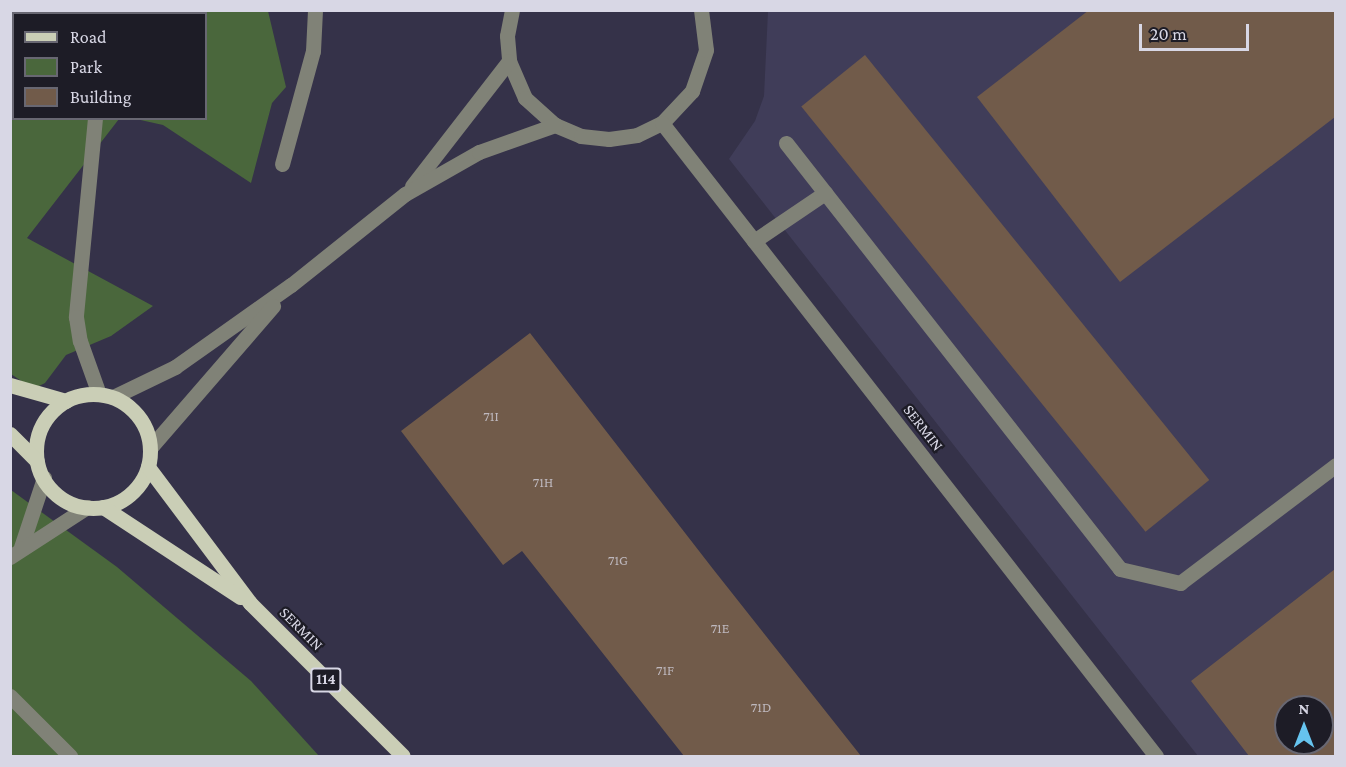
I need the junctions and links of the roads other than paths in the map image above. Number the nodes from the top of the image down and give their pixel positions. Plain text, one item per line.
1 (315, 10) edge
2 (512, 10) edge
3 (701, 10) edge
4 (509, 61) junction
5 (95, 120) edge
6 (662, 123) junction
7 (555, 125) junction
8 (786, 143) dead end
9 (282, 164) dead end
10 (825, 193) junction
11 (405, 194) junction
12 (754, 241) junction
13 (291, 285) junction
14 (10, 385) edge
15 (106, 396) junction
16 (66, 400) junction
17 (10, 434) edge
18 (150, 448) junction
19 (37, 461) junction
20 (1335, 465) edge
21 (148, 467) junction
22 (44, 478) junction
23 (87, 507) junction
24 (103, 507) junction
25 (16, 552) edge
26 (250, 603) junction
27 (10, 696) edge
28 (70, 756) edge
29 (403, 756) edge
30 (1156, 756) edge

1 - 9 street
2 - 4 street
3 - 6 street
4 - 7 street
4 - 11 street
5 - 15 street
6 - 7 street
6 - 12 street, SERMIN
7 - 11 street
8 - 10 street
10 - 12 street
10 - 20 street
11 - 13 street
12 - 30 street, SERMIN
13 - 15 street
13 - 18 street
14 - 16 main road
15 - 16 main road
15 - 18 main road
16 - 19 main road
17 - 19 main road
18 - 21 main road
19 - 22 main road
21 - 24 main road
21 - 26 main road, SERMIN / 114
22 - 23 main road
22 - 25 street
23 - 24 main road
23 - 25 street
24 - 26 main road, SERMIN / 114
26 - 29 main road, SERMIN / 114
27 - 28 street

